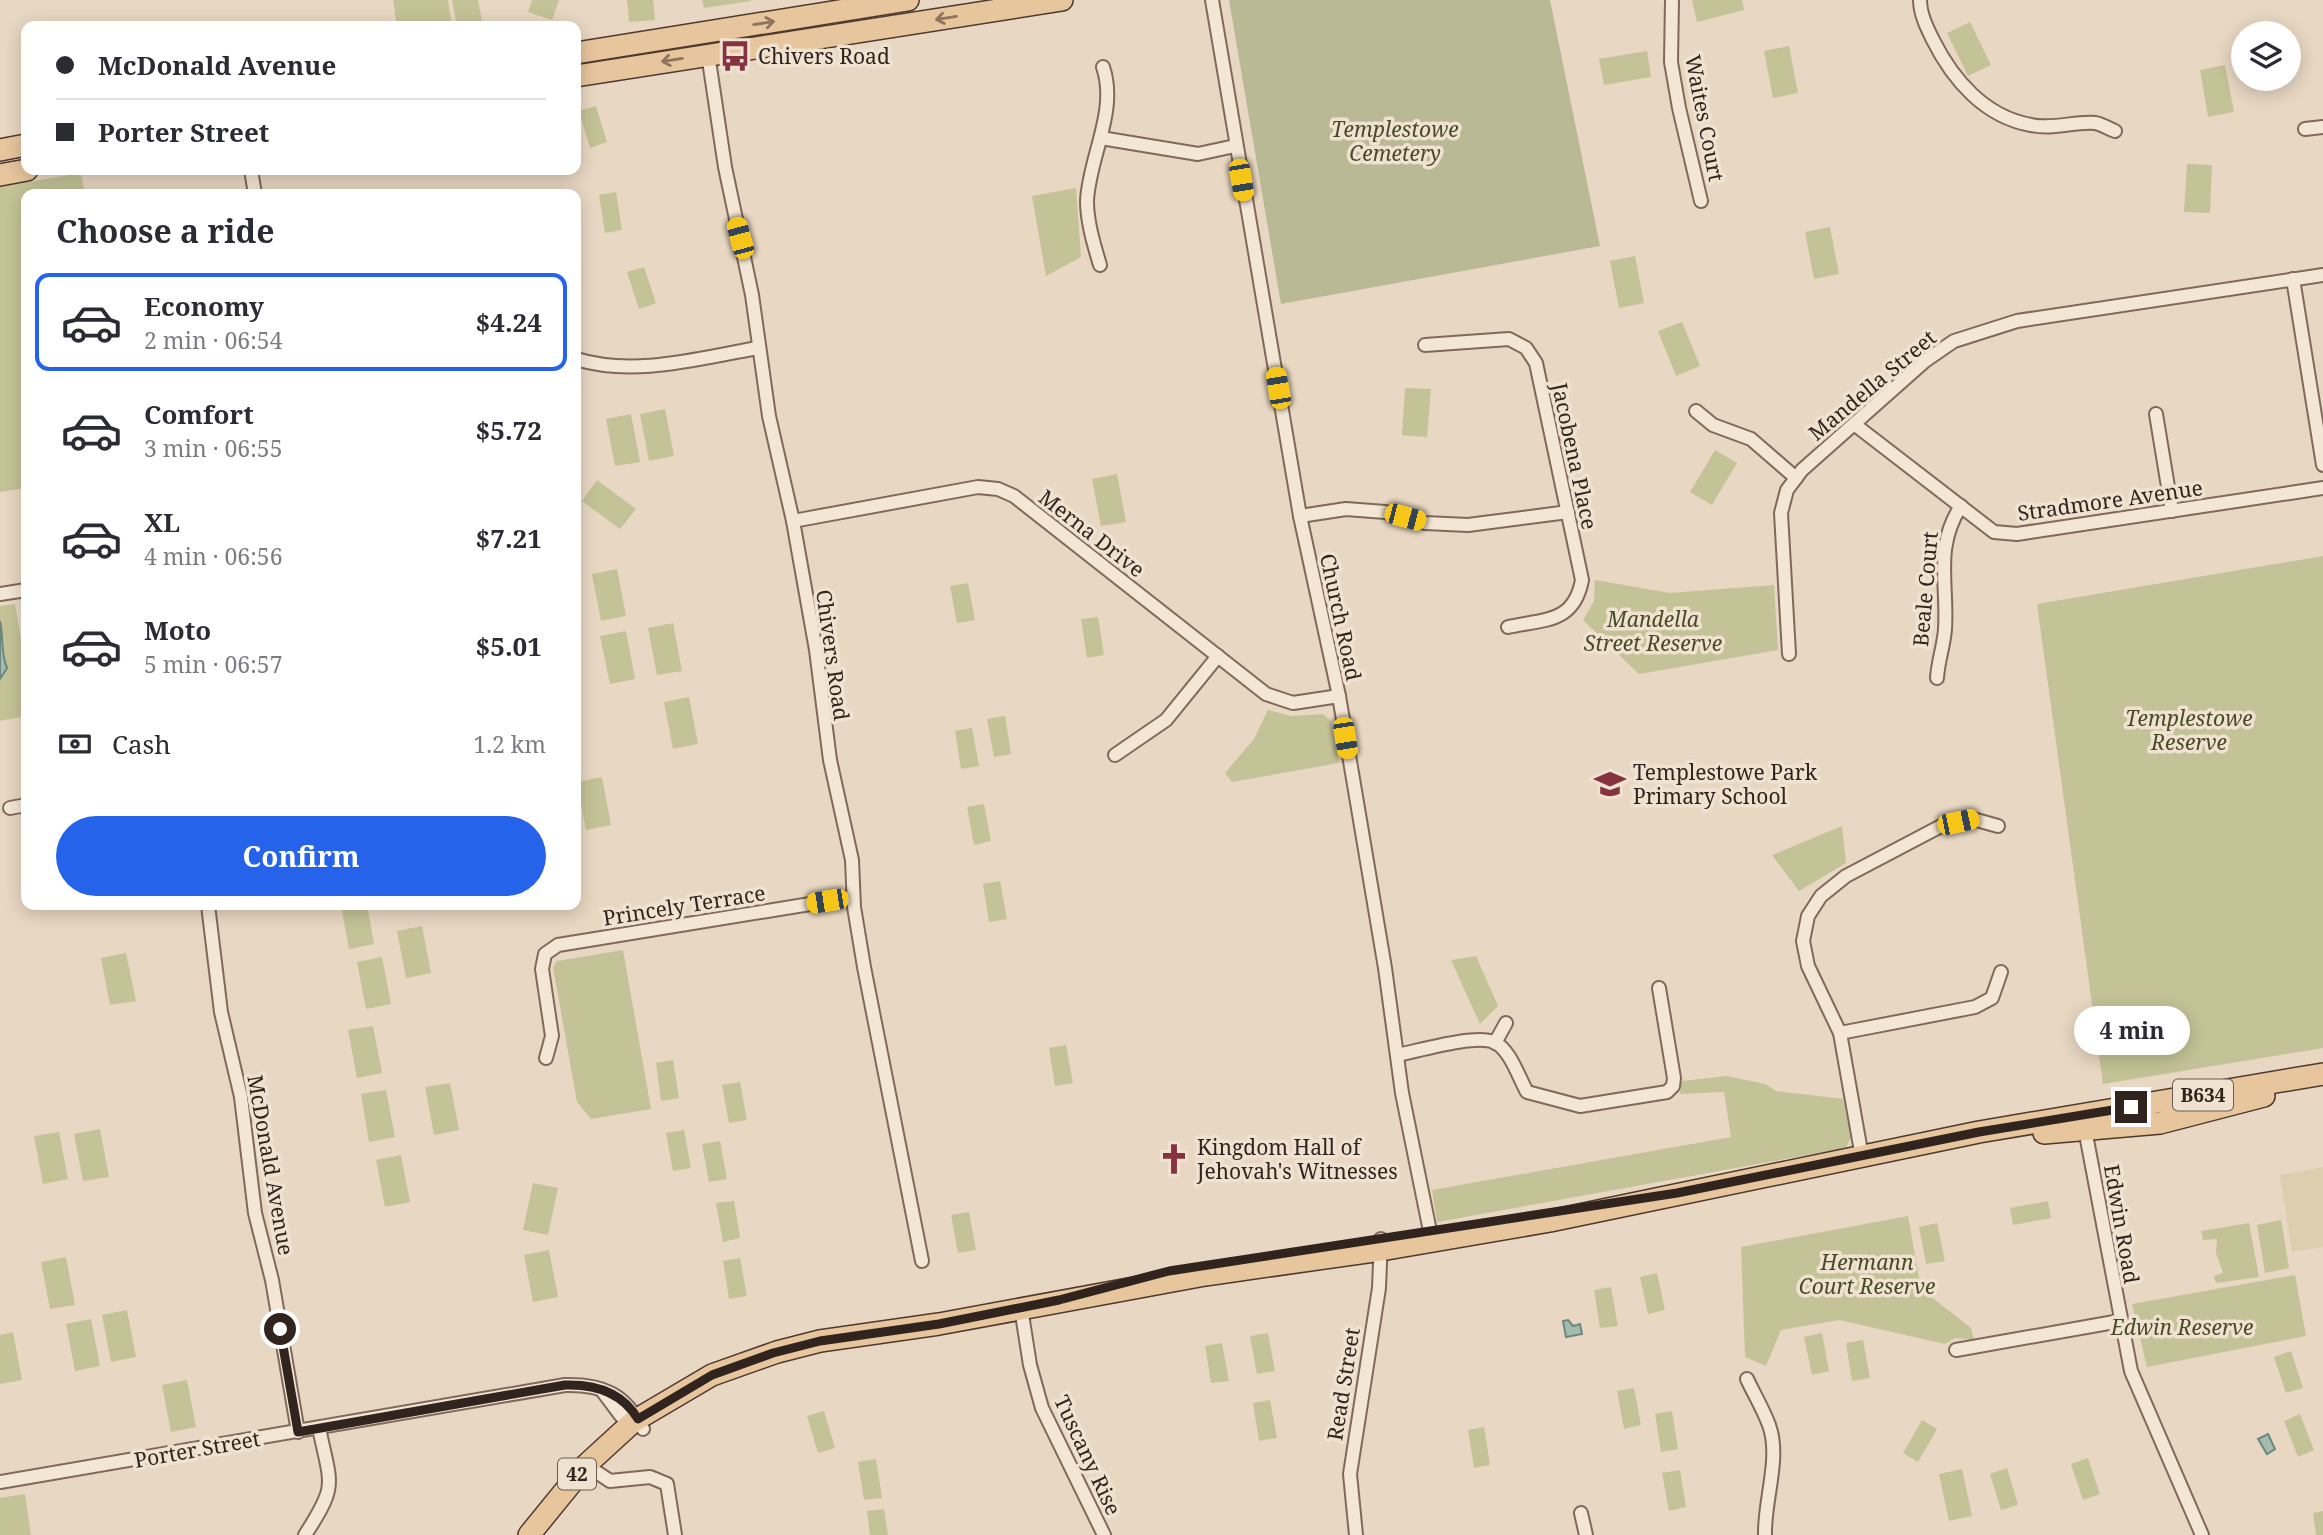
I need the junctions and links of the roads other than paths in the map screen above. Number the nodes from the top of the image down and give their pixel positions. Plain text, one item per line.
1 (908, 0) edge
2 (1062, 0) edge
3 (1212, 0) edge
4 (1672, 0) edge
5 (1920, 0) edge
6 (581, 52) edge
7 (708, 54) junction
8 (1103, 67) dead end
9 (581, 75) edge
10 (2323, 127) edge
11 (2305, 128) dead end
12 (2115, 131) dead end
13 (1101, 138) junction
14 (21, 146) edge
15 (1235, 146) junction
16 (0, 150) edge
17 (21, 171) edge
18 (0, 175) edge
19 (1701, 201) dead end
20 (1100, 265) dead end
21 (2323, 275) edge
22 (2293, 279) junction
23 (1426, 345) dead end
24 (758, 348) junction
25 (581, 360) edge
26 (1696, 411) dead end
27 (2156, 414) dead end
28 (1854, 424) junction
29 (2323, 465) edge
30 (1796, 478) junction
31 (2323, 488) edge
32 (1961, 506) junction
33 (2172, 511) junction
34 (1568, 512) junction
35 (1300, 516) junction
36 (793, 521) junction
37 (21, 591) edge
38 (0, 594) edge
39 (1508, 627) dead end
40 (1789, 654) dead end
41 (1218, 656) junction
42 (1937, 678) dead end
43 (1339, 696) junction
44 (1115, 755) dead end
45 (21, 806) edge
46 (10, 808) dead end
47 (1998, 826) dead end
48 (853, 897) junction
49 (209, 910) edge
50 (2001, 972) dead end
51 (1659, 988) dead end
52 (1506, 1023) dead end
53 (1840, 1033) junction
54 (1495, 1042) junction
55 (1397, 1055) junction
56 (546, 1058) dead end
57 (2323, 1074) edge
58 (2323, 1084) edge
59 (2169, 1100) junction
60 (2186, 1117) junction
61 (2083, 1122) junction
62 (1862, 1157) junction
63 (1431, 1236) junction
64 (1381, 1245) junction
65 (922, 1261) dead end
66 (1021, 1308) junction
67 (2120, 1321) junction
68 (1956, 1350) dead end
69 (1747, 1379) dead end
70 (636, 1423) junction
71 (319, 1428) junction
72 (298, 1432) junction
73 (590, 1468) junction
74 (0, 1482) edge
75 (1581, 1513) dead end
76 (305, 1535) edge
77 (529, 1535) edge
78 (540, 1535) edge
79 (675, 1535) edge
80 (1104, 1535) edge
81 (1356, 1535) edge
82 (1586, 1535) edge
83 (1765, 1535) edge
84 (2202, 1535) edge

6 -> 1 main road
2 -> 7 main road
3 - 15 street, Church Road
4 - 19 street, Waites Court
5 - 12 street
7 -> 9 main road
7 - 24 street, Chivers Road
8 - 13 street
10 - 11 street
13 - 15 street
13 - 20 street
14 - 16 main road
15 - 35 street, Church Road
17 - 18 main road
21 - 22 street, Mandella Street
22 - 28 street, Mandella Street
22 - 29 street
23 - 34 street, Jacobena Place
24 - 25 street
24 - 36 street, Chivers Road
26 - 30 street
27 - 33 street
28 - 30 street, Mandella Street
28 - 32 street, Stradmore Avenue
30 - 40 street, Mandella Street
31 - 33 street, Stradmore Avenue
32 - 33 street, Stradmore Avenue
32 - 42 street, Beale Court
34 - 35 street
34 - 39 street, Jacobena Place
35 - 43 street, Church Road
36 - 41 street, Merna Drive
36 - 48 street, Chivers Road
37 - 38 street
41 - 43 street, Merna Drive
41 - 44 street
43 - 55 street, Church Road
45 - 46 street
47 - 53 street
48 - 56 street, Princely Terrace
48 - 65 street, Chivers Road
49 - 72 street, McDonald Avenue
50 - 53 street
51 - 54 street
52 - 54 street
53 - 62 street
54 - 55 street
55 - 63 street, Church Road
57 - 59 main road, B634
58 - 60 main road, B634
59 - 60 street
59 - 61 main road, B634
60 - 61 main road, B634
61 - 62 main road, B634
61 - 67 street, Edwin Road
62 - 63 main road, 42
63 - 64 main road, 42
64 - 66 main road, 42
64 - 81 street, Read Street
66 - 70 main road, 42
66 - 80 street, Tuscany Rise
67 - 68 street
67 - 84 street, Edwin Road
69 - 83 street
70 - 71 street, Porter Street
70 - 73 main road, 42
71 - 72 street, Porter Street
71 - 76 street
72 - 74 street, Porter Street
73 - 77 main road, 42
73 - 78 main road, 42
73 - 79 street
75 - 82 street

